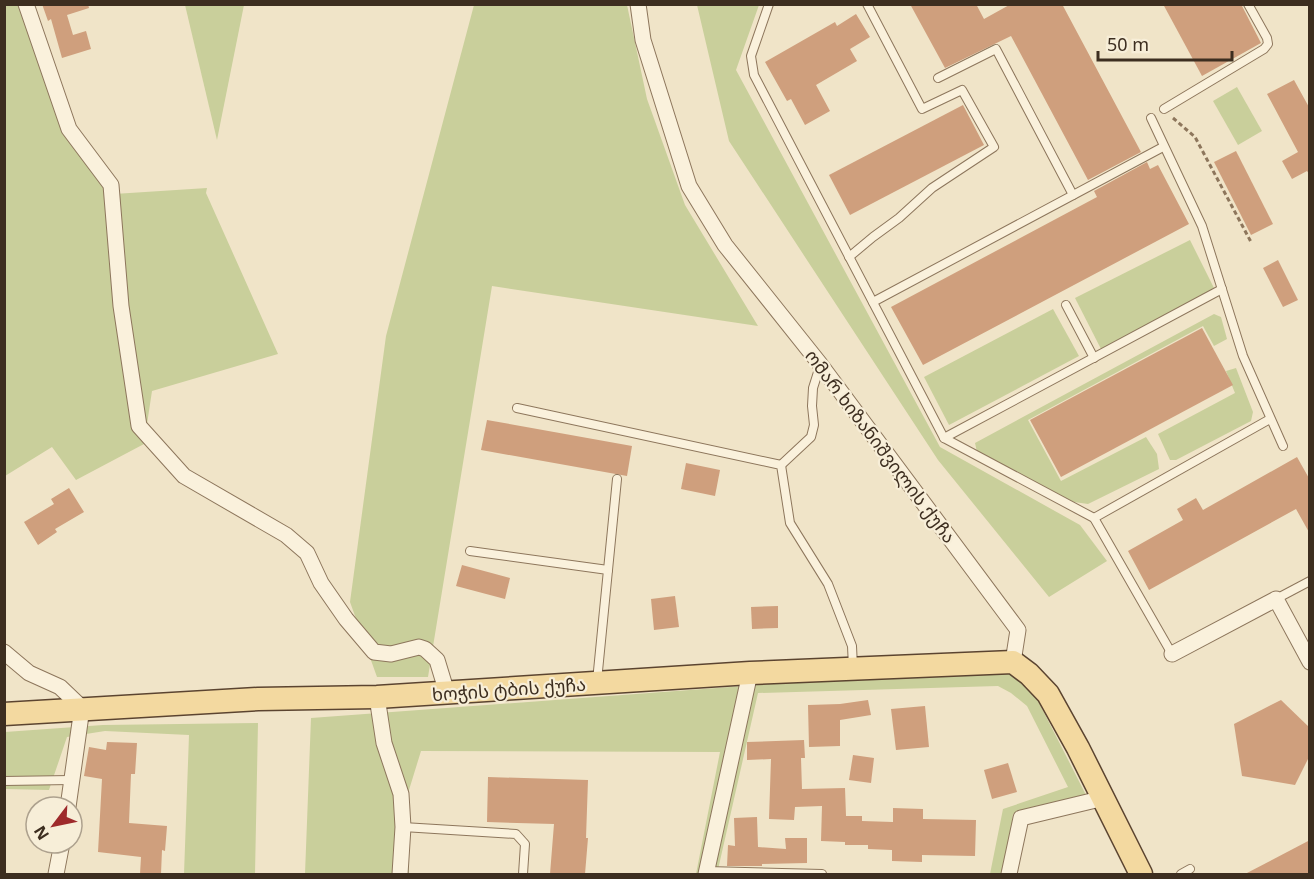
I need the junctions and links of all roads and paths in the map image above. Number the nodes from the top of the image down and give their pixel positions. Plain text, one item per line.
1 (26, 4) edge
2 (638, 4) edge
3 (769, 4) edge
4 (867, 4) edge
5 (990, 4) edge
6 (997, 4) edge
7 (1248, 4) edge
8 (938, 78) dead end
9 (1164, 109) joint
10 (1151, 118) dead end
11 (1163, 147) junction
12 (1073, 195) junction
13 (1251, 242) dead end
14 (849, 257) junction
15 (1222, 289) junction
16 (873, 302) junction
17 (1066, 305) dead end
18 (1094, 358) junction
19 (820, 364) junction
20 (517, 408) dead end
21 (1270, 419) junction
22 (944, 438) junction
23 (1283, 446) dead end
24 (781, 465) junction
25 (617, 479) dead end
26 (1094, 518) junction
27 (470, 551) dead end
28 (608, 570) junction
29 (1310, 581) edge
30 (1276, 600) junction
31 (4, 652) edge
32 (1172, 654) joint
33 (1013, 662) junction
34 (1310, 662) edge
35 (854, 668) junction
36 (750, 673) junction
37 (596, 683) junction
38 (447, 693) junction
39 (377, 697) junction
40 (82, 708) junction
41 (4, 714) edge
42 (71, 780) junction
43 (4, 781) edge
44 (69, 795) edge
45 (1104, 798) junction
46 (403, 827) junction
47 (60, 855) edge
48 (1190, 869) dead end
49 (706, 873) edge
50 (56, 874) edge
51 (400, 874) edge
52 (524, 874) edge
53 (822, 874) edge
54 (1008, 874) edge
55 (1141, 874) edge
56 (1180, 874) edge

1 - 38 street
2 - 19 street, ომარ ხიზანიშვილის ქუჩა
3 - 14 lane
4 - 14 lane
5 - 6 path
7 - 9 lane
8 - 12 lane
9 - 13 path
10 - 11 lane
11 - 12 lane
11 - 15 lane
12 - 16 lane
14 - 16 lane
15 - 18 lane
15 - 21 lane
16 - 22 lane
17 - 18 lane
18 - 22 lane
19 - 24 lane
19 - 33 street, ომარ ხიზანიშვილის ქუჩა
20 - 24 lane
21 - 23 lane
21 - 26 lane
22 - 26 lane
24 - 35 lane
25 - 28 lane
26 - 32 lane
27 - 28 lane
28 - 37 lane
29 - 30 lane
30 - 32 street
30 - 34 street
31 - 40 street
33 - 35 main road, ხოჭის ტბის ქუჩა
33 - 45 main road
35 - 36 main road, ხოჭის ტბის ქუჩა
36 - 37 main road, ხოჭის ტბის ქუჩა
36 - 49 street
37 - 38 main road, ხოჭის ტბის ქუჩა
38 - 39 main road, ხოჭის ტბის ქუჩა
39 - 40 main road, ხოჭის ტბის ქუჩა
39 - 46 street
40 - 41 main road, ხოჭის ტბის ქუჩა
40 - 42 street
42 - 43 lane
42 - 44 street
45 - 54 street
45 - 55 main road
46 - 51 street
46 - 52 lane
47 - 50 street
48 - 56 lane
49 - 53 lane

